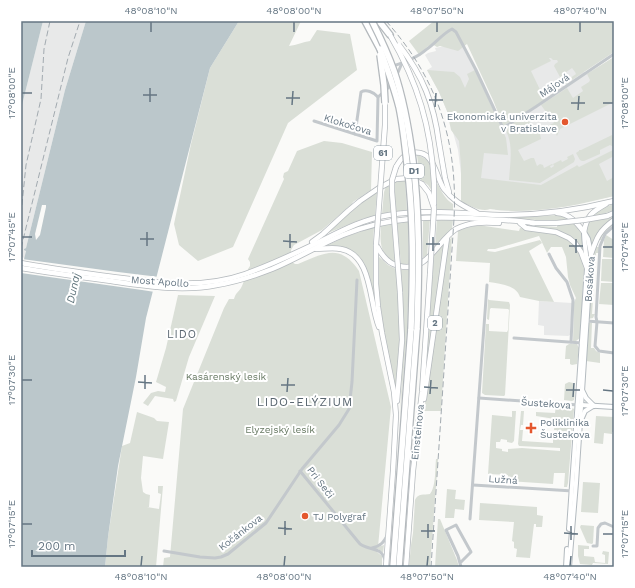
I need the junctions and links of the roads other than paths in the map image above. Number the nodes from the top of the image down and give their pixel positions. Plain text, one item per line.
1 (365, 21) edge
2 (372, 21) edge
3 (379, 21) edge
4 (390, 35) junction
5 (380, 49) junction
6 (614, 54) edge
7 (402, 63) junction
8 (393, 66) dead end
9 (378, 97) junction
10 (385, 103) joint
11 (314, 121) dead end
12 (355, 134) junction
13 (451, 197) junction
14 (613, 201) edge
15 (434, 208) junction
16 (552, 213) junction
17 (478, 214) junction
18 (614, 214) edge
19 (614, 220) edge
20 (520, 223) junction
21 (534, 223) junction
22 (614, 226) edge
23 (584, 232) junction
24 (448, 236) junction
25 (376, 245) junction
26 (314, 248) junction
27 (302, 249) junction
28 (549, 254) dead end
29 (591, 254) junction
30 (294, 256) junction
31 (21, 264) edge
32 (21, 268) edge
33 (587, 268) junction
34 (357, 280) dead end
35 (487, 286) dead end
36 (585, 321) junction
37 (597, 322) junction
38 (614, 323) edge
39 (414, 328) junction
40 (382, 333) junction
41 (514, 338) dead end
42 (571, 342) junction
43 (582, 343) junction
44 (614, 353) edge
45 (582, 389) junction
46 (478, 398) junction
47 (579, 405) junction
48 (594, 406) junction
49 (396, 407) junction
50 (614, 407) edge
51 (420, 409) junction
52 (580, 422) junction
53 (300, 471) junction
54 (473, 485) junction
55 (566, 491) junction
56 (573, 491) junction
57 (571, 499) junction
58 (470, 519) dead end
59 (614, 527) edge
60 (389, 533) junction
61 (593, 546) dead end
62 (372, 548) junction
63 (164, 551) dead end
64 (386, 565) edge
65 (460, 565) edge
66 (393, 567) edge
67 (399, 567) edge
68 (406, 567) edge
69 (568, 567) edge

1 - 5 highway, D1
2 - 39 highway, D1, bridge
3 - 4 highway
4 - 13 main road, bridge
4 - 15 main road, Einsteinova, bridge
5 - 10 highway, bridge
5 - 39 highway, D1, bridge
6 - 7 street, Májová
7 - 8 street
7 - 9 street
9 - 12 street
9 - 12 street, Klokočova
10 - 25 main road, 61, bridge
11 - 12 street, Klokočova
13 - 17 main road
13 - 49 main road, bridge
14 - 16 main road
14 - 23 main road
15 - 27 main road
15 - 51 main road, Einsteinova, bridge
16 - 17 main road
16 - 23 main road
17 - 27 main road
18 - 21 main road, bridge
19 - 29 main road
20 - 21 main road
20 - 24 main road
20 - 33 main road
21 - 26 main road
22 - 37 street
23 - 29 street, Bosákova
23 - 33 street, Bosákova
24 - 25 main road
24 - 51 main road, 2
25 - 40 main road, 61
26 - 30 main road
26 - 40 main road
27 - 30 main road
28 - 42 street
29 - 36 street, Bosákova
30 - 31 main road, Most Apollo
30 - 32 main road, Most Apollo
33 - 36 street, Bosákova
34 - 53 street, Pri Seči
35 - 46 street
36 - 37 street
36 - 43 street, Bosákova
36 - 45 street, Bosákova
37 - 38 street
37 - 44 street
39 - 66 highway, D1
39 - 67 highway, D1
40 - 49 main road, Einsteinova / 61
41 - 42 street
42 - 43 street
43 - 47 street, Bosákova
45 - 47 street, Bosákova
45 - 48 street
46 - 47 street, Šustekova
46 - 54 street
47 - 48 street, Šustekova
47 - 52 street, Bosákova
47 - 56 street, Bosákova
48 - 50 street, Šustekova
48 - 52 street
49 - 60 main road, Einsteinova
51 - 68 main road, Einsteinova / 2
52 - 56 street, Bosákova
53 - 62 street, Pri Seči
53 - 63 street, Kočánkova
54 - 55 street, Lužná
54 - 58 street
55 - 56 street, Lužná
55 - 57 street
56 - 57 street, Bosákova
56 - 69 street, Bosákova
57 - 69 street, Bosákova
59 - 61 street
60 - 62 street
60 - 64 main road, Einsteinova
62 - 64 street, Pri Seči
65 - 65 street

